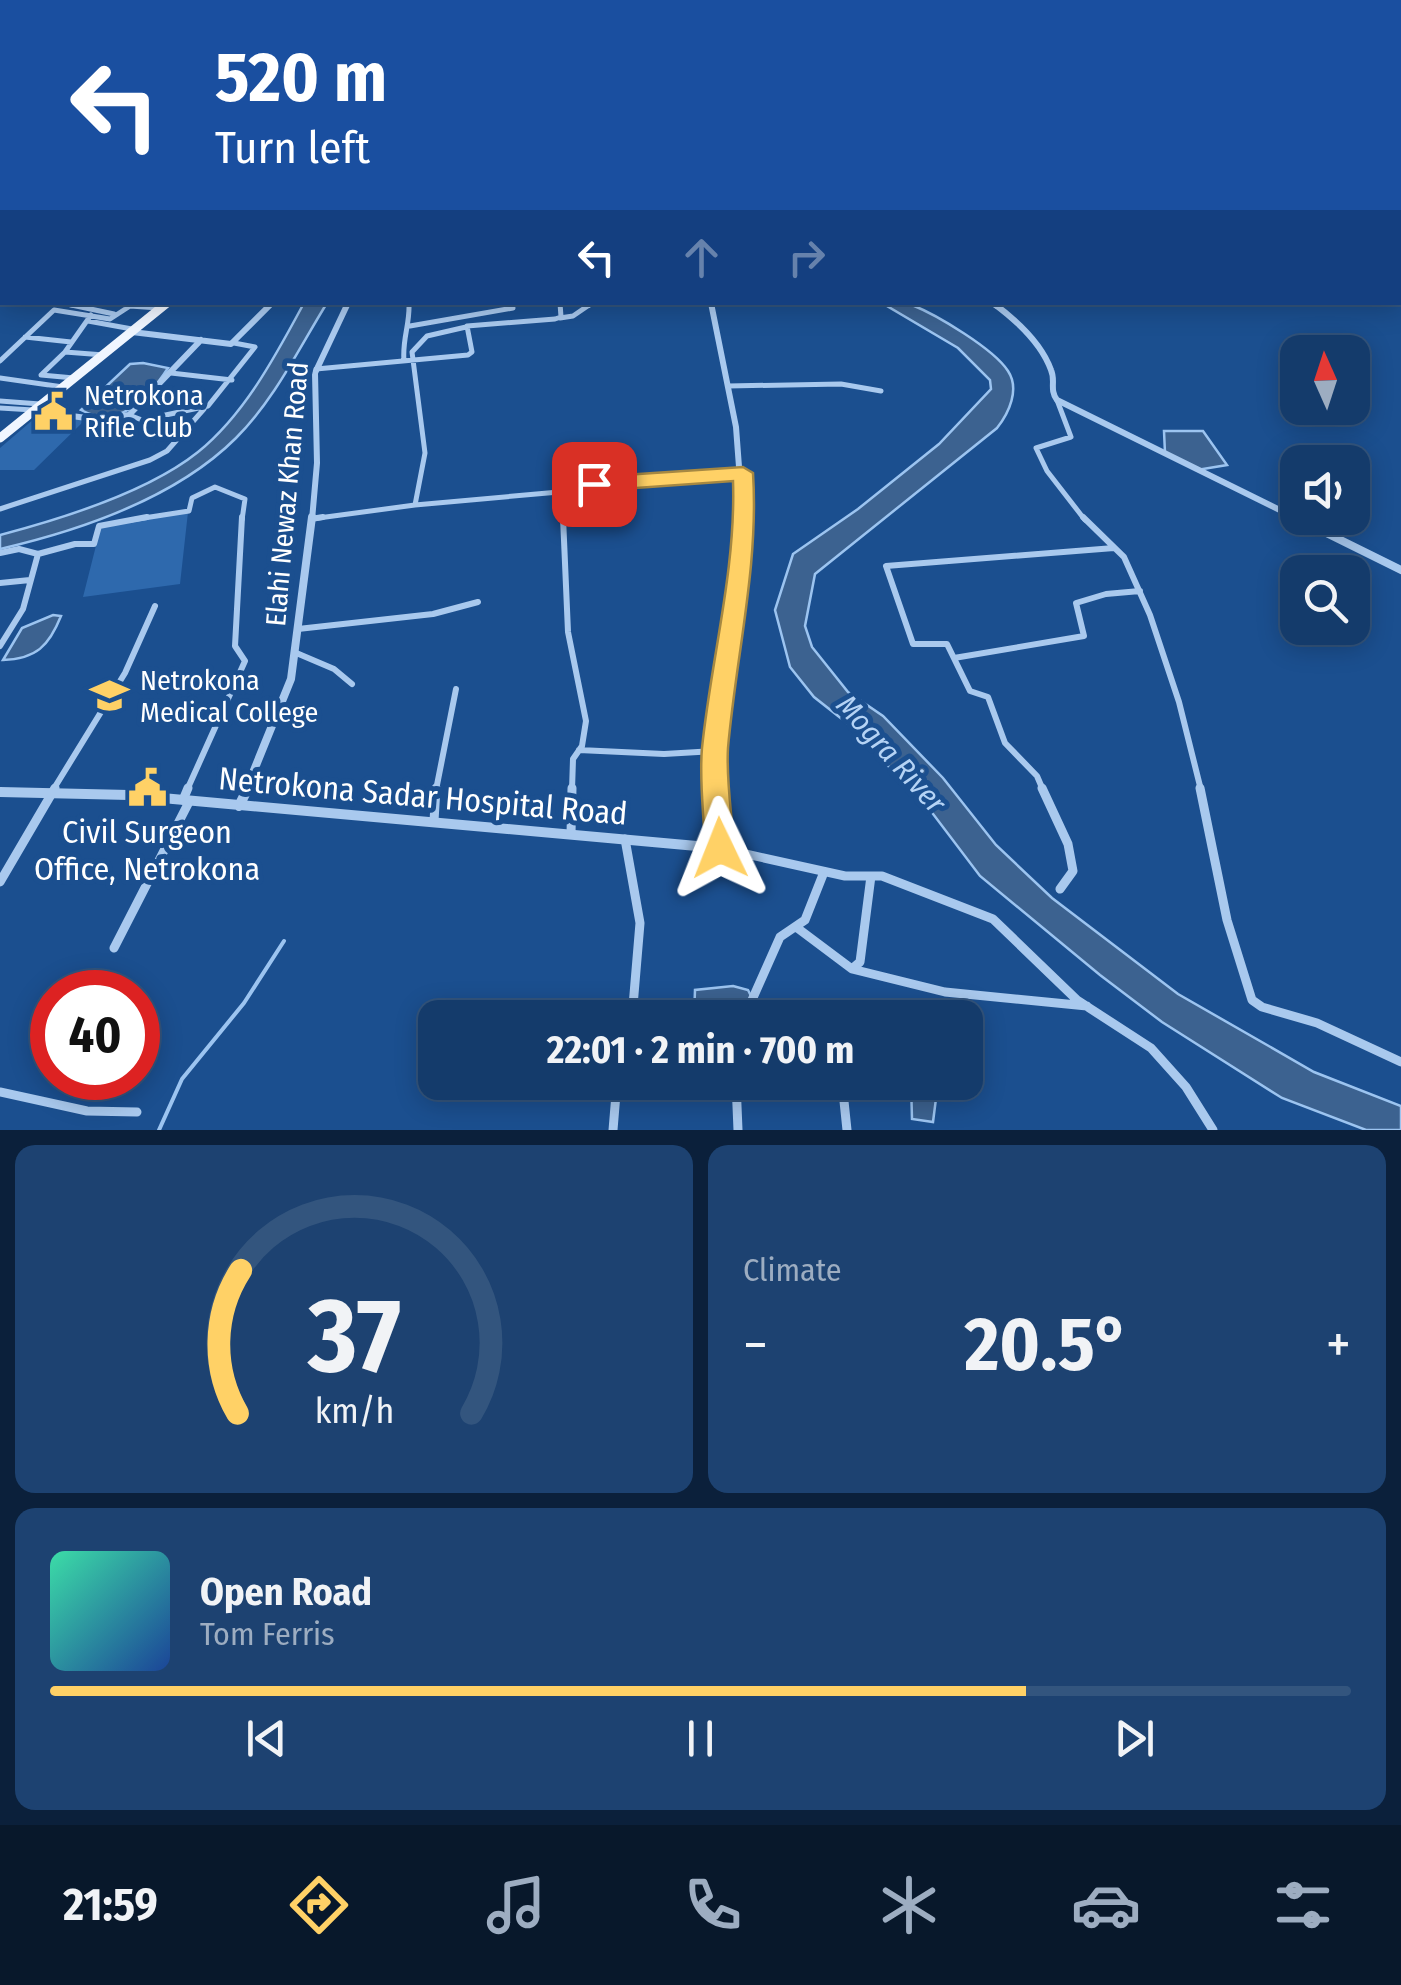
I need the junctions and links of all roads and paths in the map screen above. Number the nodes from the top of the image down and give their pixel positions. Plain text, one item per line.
1 (72, 305) edge
2 (126, 305) edge
3 (270, 305) edge
4 (348, 305) edge
5 (409, 305) edge
6 (560, 305) edge
7 (590, 305) edge
8 (712, 305) edge
9 (995, 305) edge
10 (130, 306) junction
11 (164, 306) edge
12 (513, 308) dead end
13 (115, 314) junction
14 (89, 318) junction
15 (558, 318) junction
16 (410, 326) junction
17 (466, 327) junction
18 (134, 331) junction
19 (23, 336) junction
20 (201, 340) junction
21 (71, 342) junction
22 (234, 343) junction
23 (65, 352) junction
24 (104, 355) junction
25 (416, 360) junction
26 (0, 361) edge
27 (404, 361) junction
28 (316, 369) junction
29 (170, 373) junction
30 (0, 378) edge
31 (75, 378) junction
32 (232, 380) junction
33 (728, 386) junction
34 (65, 387) junction
35 (881, 391) dead end
36 (1058, 400) junction
37 (0, 404) edge
38 (37, 407) junction
39 (204, 409) junction
40 (129, 415) junction
41 (0, 438) edge
42 (743, 473) junction
43 (562, 492) junction
44 (415, 506) junction
45 (0, 508) edge
46 (311, 519) junction
47 (1116, 548) junction
48 (0, 553) edge
49 (38, 554) junction
50 (1401, 570) edge
51 (30, 580) junction
52 (0, 583) edge
53 (1140, 591) junction
54 (478, 602) dead end
55 (155, 606) dead end
56 (298, 629) junction
57 (0, 646) edge
58 (294, 652) junction
59 (954, 658) junction
60 (352, 684) dead end
61 (456, 689) dead end
62 (579, 750) junction
63 (715, 751) junction
64 (0, 792) edge
65 (54, 792) junction
66 (185, 801) junction
67 (239, 806) junction
68 (434, 821) junction
69 (571, 834) junction
70 (624, 838) junction
71 (720, 848) junction
72 (824, 872) junction
73 (871, 876) junction
74 (0, 882) edge
75 (1060, 890) dead end
76 (796, 927) junction
77 (114, 948) dead end
78 (852, 969) junction
79 (634, 1000) edge
80 (752, 1000) edge
81 (1086, 1006) junction
82 (1401, 1062) edge
83 (0, 1092) edge
84 (616, 1100) edge
85 (737, 1100) edge
86 (844, 1100) edge
87 (137, 1112) dead end
88 (613, 1130) edge
89 (738, 1130) edge
90 (847, 1130) edge
91 (1213, 1130) edge

1 - 13 street
2 - 10 street
3 - 22 street
4 - 28 street, Elahi Newaz Khan Road
5 - 16 street
6 - 15 street
7 - 15 street
8 - 33 street
9 - 36 street
10 - 11 street
10 - 13 street
11 - 18 main road
12 - 16 street
13 - 14 street
14 - 18 street
14 - 19 street
14 - 21 street
15 - 17 street
16 - 27 street
17 - 25 street
17 - 25 street
18 - 20 street
18 - 24 main road
19 - 21 street
19 - 26 street
20 - 22 street
20 - 29 street
21 - 23 street
22 - 32 street
23 - 24 street
23 - 31 street
24 - 31 main road
25 - 27 street
25 - 44 street
27 - 28 street
28 - 46 street, Elahi Newaz Khan Road
29 - 32 street
29 - 40 street
30 - 34 street
31 - 34 main road
32 - 39 street
33 - 35 street
33 - 42 street
34 - 38 main road
36 - 47 street
36 - 50 street
37 - 38 street
38 - 40 street
38 - 41 main road
39 - 40 street
39 - 45 street
42 - 43 street
42 - 63 street
43 - 44 street
43 - 62 street
44 - 46 street
46 - 56 street, Elahi Newaz Khan Road
47 - 53 street
47 - 59 street
48 - 49 street
49 - 51 street
49 - 66 street
51 - 52 street
51 - 57 street
53 - 59 street
53 - 82 street
54 - 56 street
55 - 65 street
56 - 58 street, Elahi Newaz Khan Road
58 - 60 street
58 - 67 street, Elahi Newaz Khan Road
59 - 75 street
61 - 68 street
62 - 63 street
62 - 69 street
63 - 71 street
64 - 65 street, Netrokona Sadar Hospital Road
65 - 66 street, Netrokona Sadar Hospital Road
65 - 74 street
66 - 67 street, Netrokona Sadar Hospital Road
66 - 77 street
67 - 68 street, Netrokona Sadar Hospital Road
68 - 69 street, Netrokona Sadar Hospital Road
69 - 70 street, Netrokona Sadar Hospital Road
70 - 71 street, Netrokona Sadar Hospital Road
70 - 79 street
71 - 72 street, Netrokona Sadar Hospital Road
72 - 73 street, Netrokona Sadar Hospital Road
72 - 76 street
73 - 78 street
73 - 81 street, Netrokona Sadar Hospital Road
76 - 78 street
76 - 80 street
78 - 81 street
81 - 91 street, Netrokona Sadar Hospital Road
83 - 87 street
84 - 88 street
85 - 89 street
86 - 90 street

